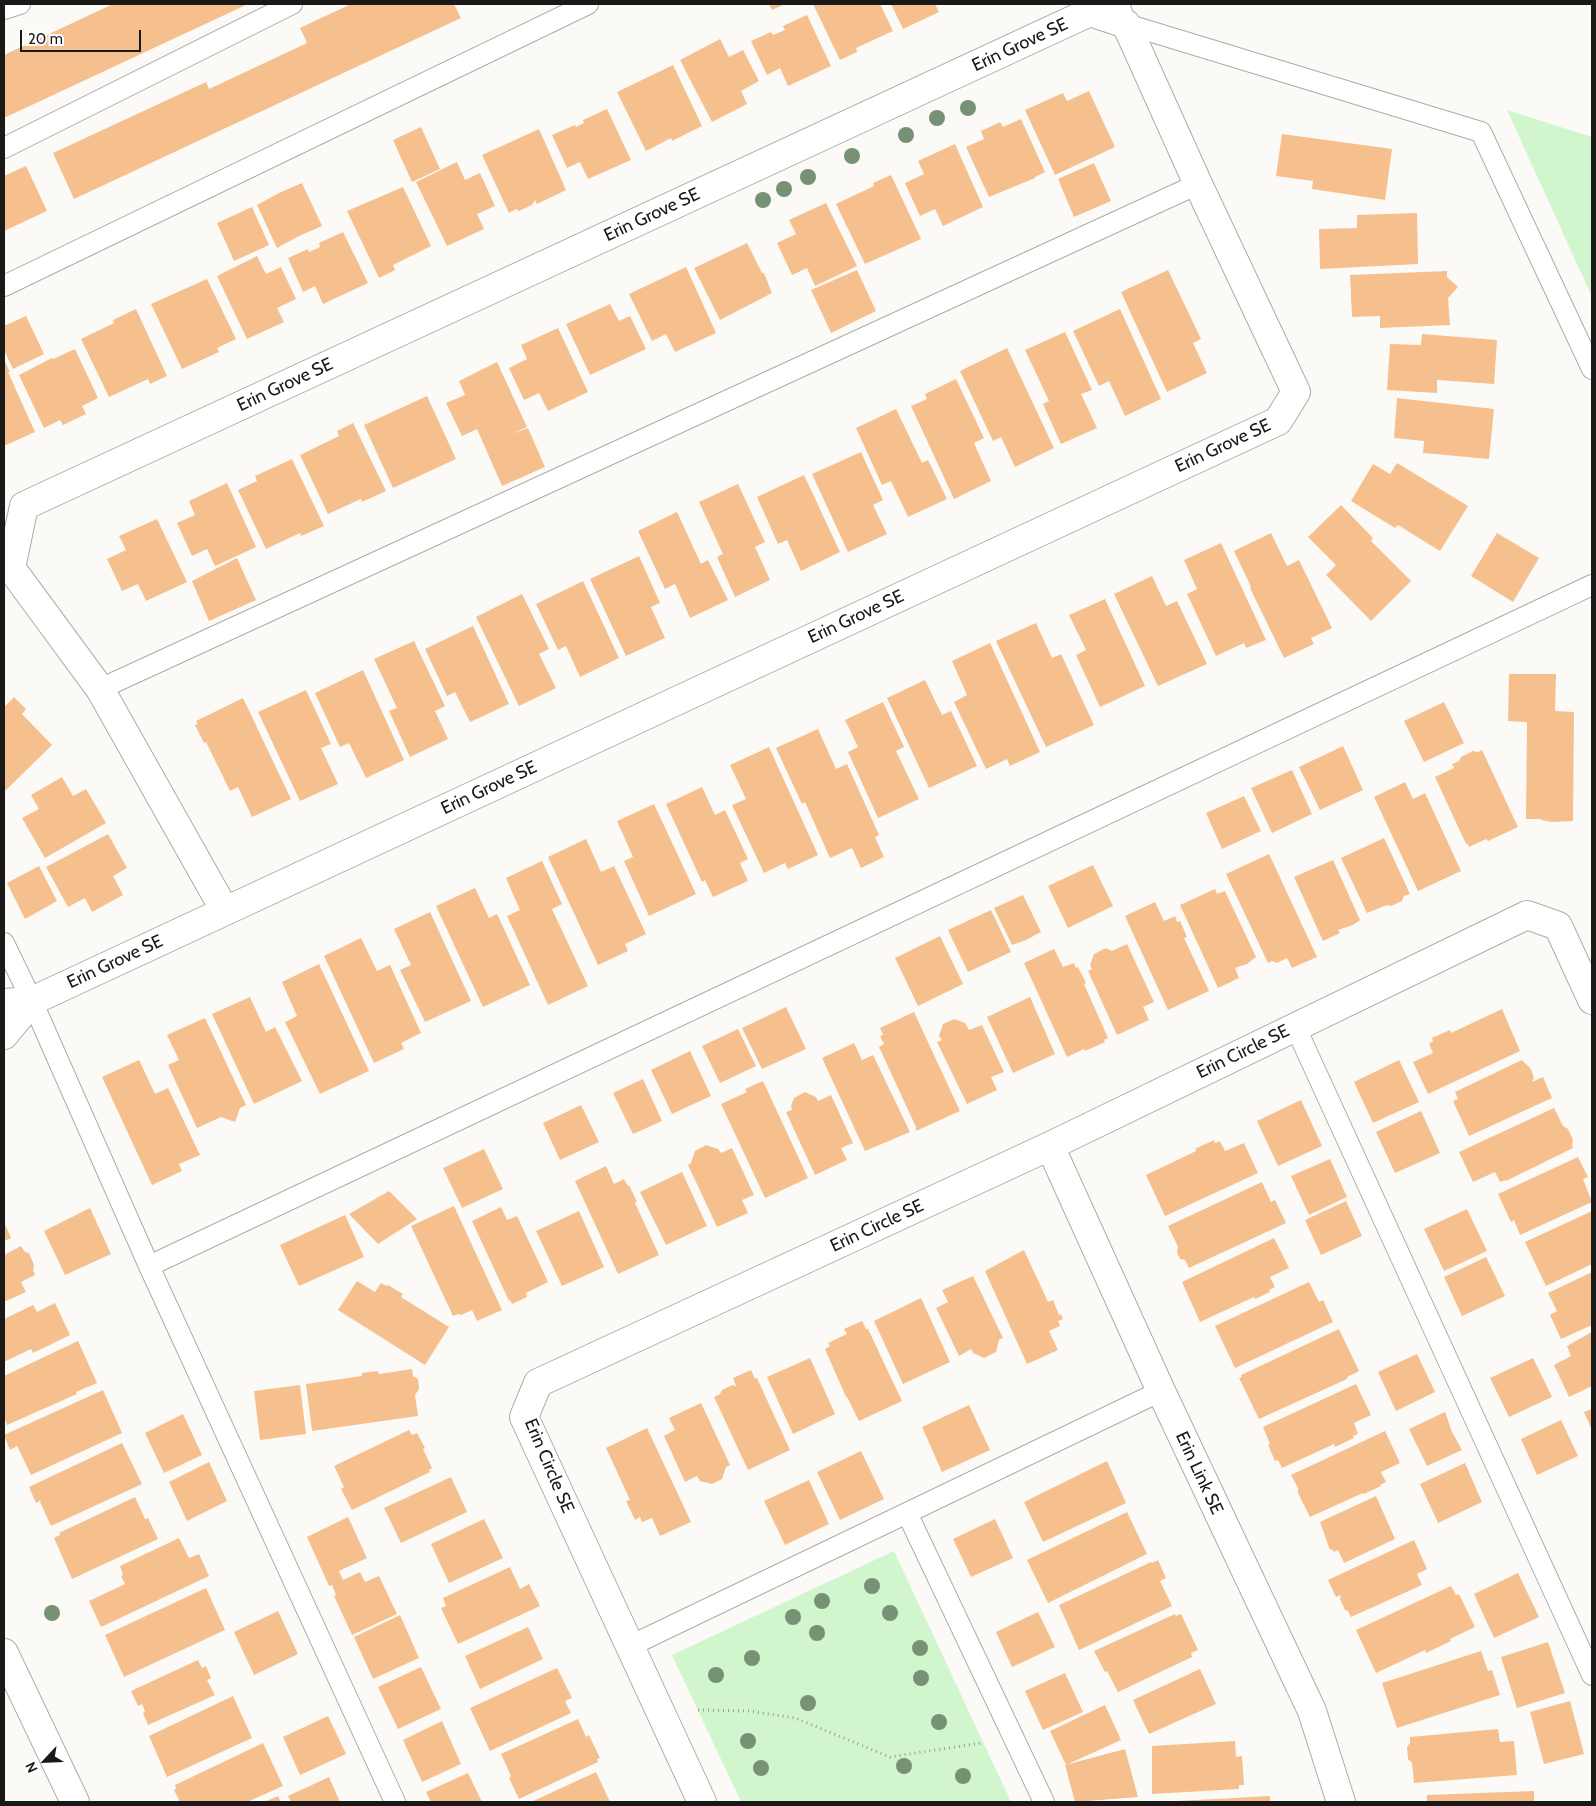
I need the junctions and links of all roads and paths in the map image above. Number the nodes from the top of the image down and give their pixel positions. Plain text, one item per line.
1 (20, 4) edge
2 (292, 4) edge
3 (588, 4) edge
4 (4, 10) edge
5 (1122, 14) edge
6 (4, 148) edge
7 (1198, 184) junction
8 (4, 286) edge
9 (1592, 369) edge
10 (1592, 585) edge
11 (100, 688) junction
12 (225, 911) junction
13 (4, 943) edge
14 (1592, 1000) edge
15 (32, 1001) junction
16 (4, 1003) edge
17 (1295, 1026) junction
18 (4, 1035) edge
19 (1050, 1146) junction
20 (149, 1266) junction
21 (1161, 1391) junction
22 (907, 1513) junction
23 (630, 1646) junction
24 (4, 1653) edge
25 (1592, 1675) edge
26 (666, 1725) junction
27 (1011, 1733) junction
28 (75, 1802) edge
29 (395, 1802) edge
30 (702, 1802) edge
31 (1044, 1802) edge
32 (1341, 1802) edge

1 - 4 lane
2 - 6 lane
3 - 8 lane
5 - 7 street, Erin Grove SE
5 - 9 lane
5 - 11 street, Erin Grove SE
7 - 11 lane
7 - 12 street, Erin Grove SE
10 - 20 lane
11 - 12 street, Erin Grove SE
12 - 15 street, Erin Grove SE
13 - 15 lane
14 - 17 street, Erin Circle SE
15 - 16 street, Erin Grove SE
15 - 18 street, Erin Grove SE
15 - 20 lane
17 - 19 street, Erin Circle SE
17 - 25 lane
19 - 21 street, Erin Link SE
19 - 23 street, Erin Circle SE
20 - 29 lane
21 - 22 lane
21 - 32 street, Erin Link SE
22 - 23 lane
22 - 27 lane
23 - 26 street, Erin Circle SE
24 - 28 street
26 - 27 path
26 - 30 street, Erin Circle SE
27 - 31 lane

